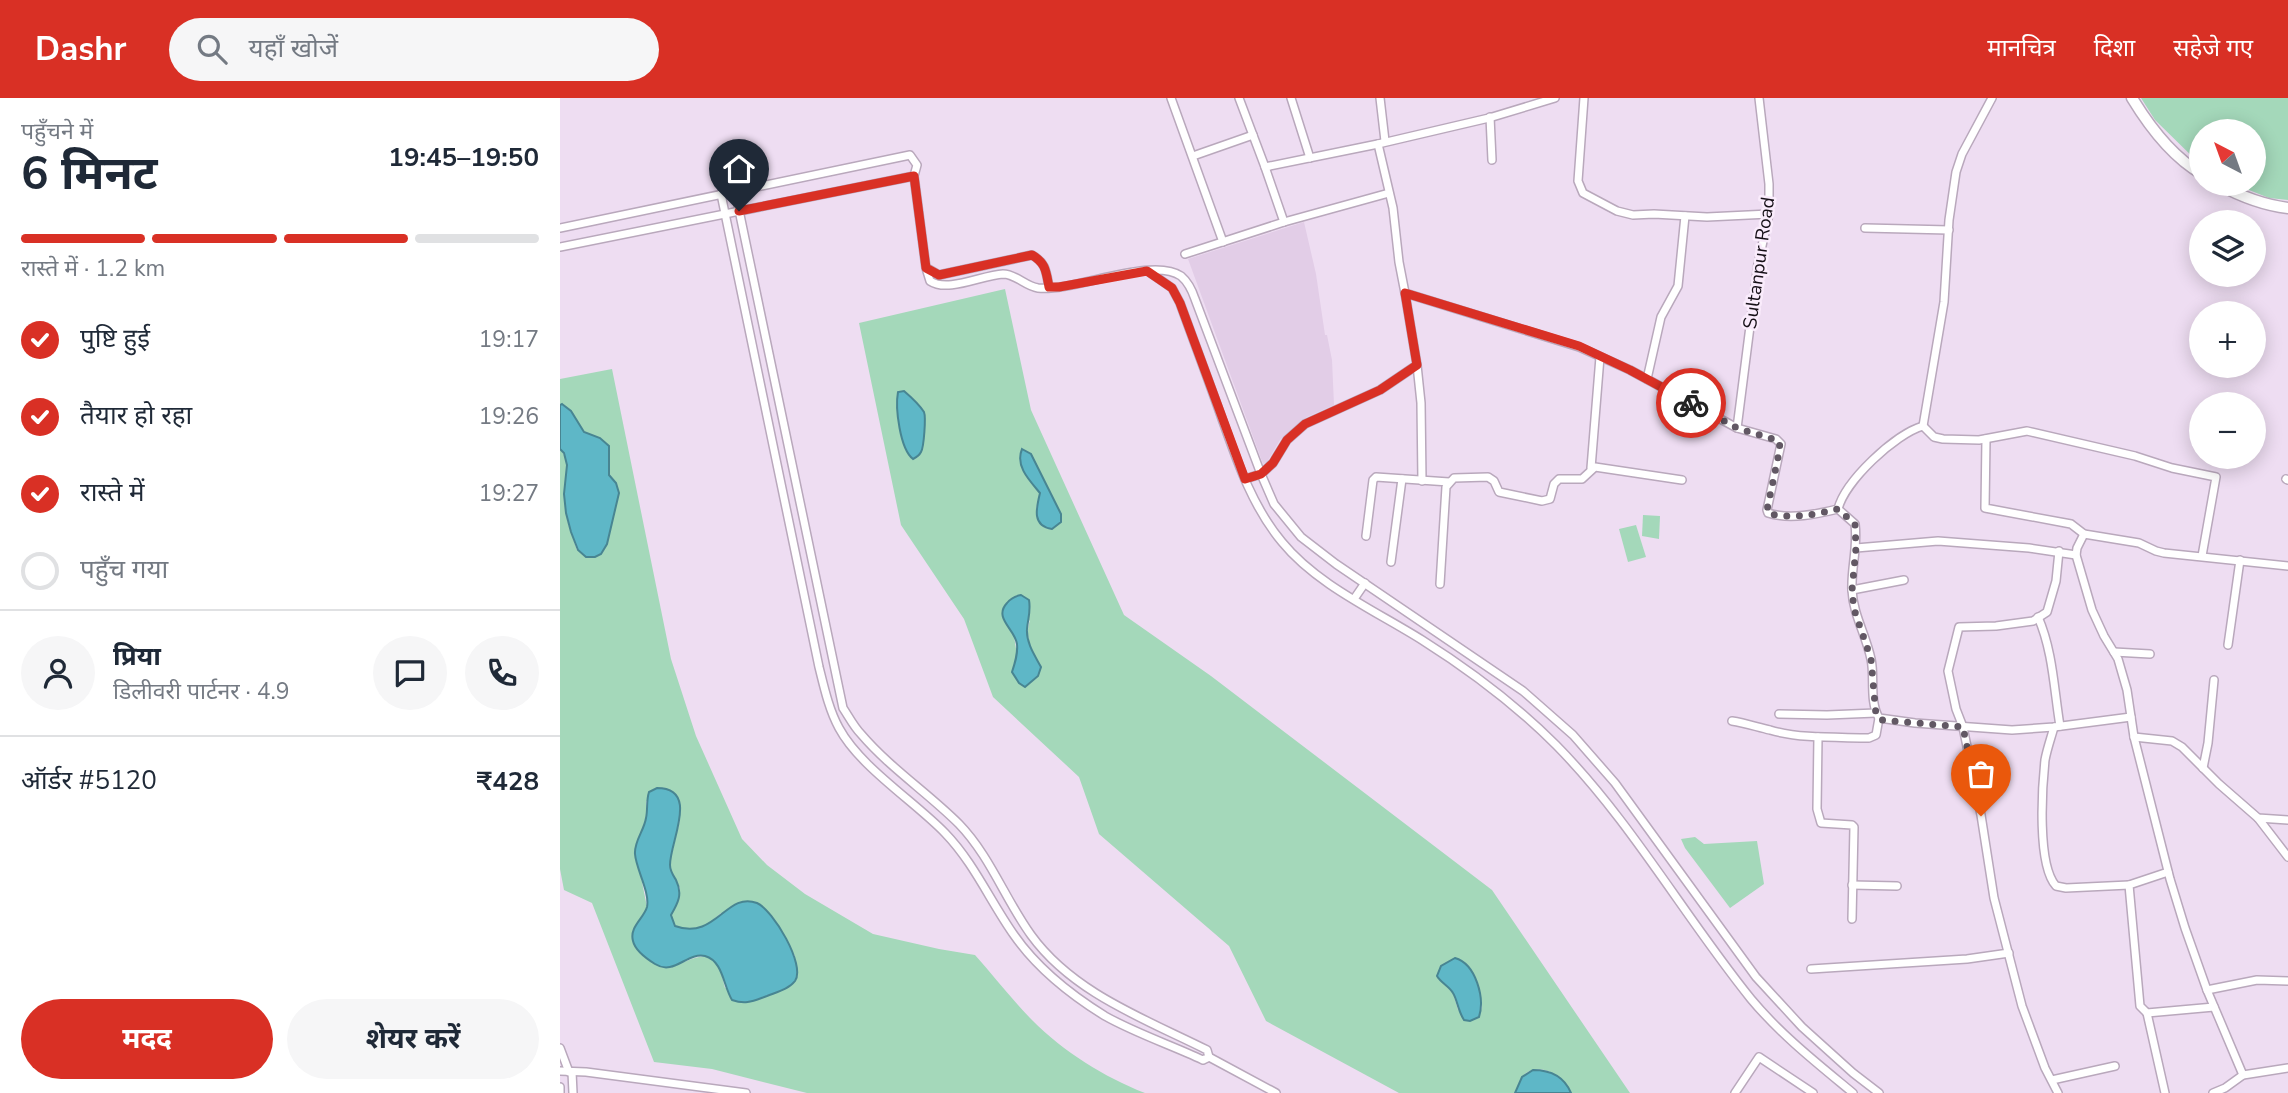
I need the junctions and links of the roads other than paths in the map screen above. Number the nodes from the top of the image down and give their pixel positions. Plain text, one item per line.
1 (1171, 98) edge
2 (1239, 98) edge
3 (1291, 98) edge
4 (1380, 98) edge
5 (1555, 98) edge
6 (1584, 98) edge
7 (1759, 98) edge
8 (1992, 98) edge
9 (2132, 98) edge
10 (1490, 117) junction
11 (1253, 135) junction
12 (1381, 143) junction
13 (1193, 156) junction
14 (1310, 158) junction
15 (1492, 160) dead end
16 (2189, 163) edge
17 (1265, 167) junction
18 (914, 176) junction
19 (735, 191) junction
20 (1389, 193) junction
21 (721, 194) junction
22 (2246, 196) edge
23 (2288, 208) edge
24 (739, 211) junction
25 (725, 214) junction
26 (1769, 214) junction
27 (1685, 216) junction
28 (1284, 222) junction
29 (560, 228) edge
30 (1865, 228) dead end
31 (1949, 230) junction
32 (1223, 242) junction
33 (560, 247) edge
34 (1185, 254) dead end
35 (926, 268) junction
36 (1147, 271) junction
37 (1049, 287) junction
38 (1405, 293) junction
39 (1600, 357) junction
40 (1417, 365) junction
41 (1647, 379) junction
42 (1923, 426) junction
43 (1737, 428) junction
44 (1986, 439) junction
45 (1591, 468) junction
46 (1261, 474) junction
47 (1245, 479) junction
48 (1402, 479) junction
49 (1682, 480) dead end
50 (1422, 481) junction
51 (1449, 482) junction
52 (1838, 509) junction
53 (2084, 534) junction
54 (1366, 536) dead end
55 (1856, 548) junction
56 (2059, 551) junction
57 (2076, 555) junction
58 (2202, 556) junction
59 (2240, 560) junction
60 (1391, 562) dead end
61 (2288, 566) edge
62 (1904, 580) dead end
63 (1365, 583) junction
64 (1440, 584) dead end
65 (1852, 590) junction
66 (1354, 599) junction
67 (2038, 617) junction
68 (825, 626) junction
69 (811, 629) junction
70 (2228, 645) dead end
71 (2114, 652) junction
72 (2150, 654) dead end
73 (2214, 680) dead end
74 (1779, 714) dead end
75 (1877, 716) junction
76 (2131, 717) junction
77 (1732, 720) dead end
78 (1963, 727) junction
79 (2057, 727) junction
80 (1818, 737) junction
81 (2134, 737) junction
82 (2203, 768) junction
83 (2258, 818) junction
84 (2288, 820) edge
85 (2288, 857) edge
86 (2168, 872) junction
87 (1852, 885) junction
88 (2129, 885) junction
89 (1897, 886) dead end
90 (1714, 919) junction
91 (1852, 919) dead end
92 (1700, 931) junction
93 (2009, 953) junction
94 (1811, 969) dead end
95 (2288, 981) edge
96 (2207, 989) junction
97 (2214, 1007) junction
98 (2147, 1013) junction
99 (560, 1048) edge
100 (1209, 1057) junction
101 (2115, 1066) dead end
102 (2288, 1068) edge
103 (560, 1071) edge
104 (571, 1072) junction
105 (2243, 1074) junction
106 (2052, 1080) junction
107 (560, 1087) edge
108 (560, 1093) edge
109 (573, 1093) edge
110 (746, 1093) edge
111 (1276, 1093) edge
112 (1735, 1093) edge
113 (1813, 1093) edge
114 (1853, 1093) edge
115 (1880, 1093) edge
116 (2058, 1093) edge
117 (2165, 1093) edge
118 (2213, 1093) edge

1 - 13 street
2 - 11 street
3 - 14 street
4 - 12 street
5 - 10 street
6 - 27 street
7 - 26 street, Sultanpur Road
8 - 31 street
9 - 16 main road
10 - 12 street
10 - 15 street
11 - 13 street
11 - 17 street
12 - 14 street
12 - 20 street
13 - 32 street
14 - 17 street
17 - 28 street
18 - 19 street
18 - 24 street
18 - 35 street
19 - 21 street
19 - 24 street
20 - 28 street
20 - 38 street
21 - 25 street
21 - 29 street
22 - 23 main road
24 - 25 street
24 - 68 street
25 - 33 street
25 - 69 street
26 - 27 street
26 - 43 street, Sultanpur Road
27 - 41 street
28 - 32 street
30 - 31 street
31 - 42 street
32 - 34 street
35 - 37 street
35 - 37 street
36 - 37 street
36 - 46 street
36 - 47 street
38 - 39 street
38 - 40 street
39 - 41 street
39 - 45 street
40 - 46 street
40 - 50 street
41 - 43 street
42 - 44 street
42 - 52 street
43 - 52 street
44 - 53 street
44 - 58 street
45 - 49 street
45 - 51 street
46 - 47 street
46 - 63 street
47 - 66 street
48 - 50 street
48 - 54 street
48 - 60 street
50 - 51 street
51 - 64 street
52 - 55 street
53 - 57 street
53 - 58 street
55 - 56 street
55 - 65 street
56 - 57 street
56 - 67 street
57 - 71 street
58 - 59 street
59 - 61 street
59 - 70 street
62 - 65 street
63 - 66 street
63 - 90 street
65 - 75 street
66 - 92 street
67 - 78 street
67 - 79 street
68 - 69 street
68 - 100 street
69 - 100 street
71 - 72 street
71 - 76 street
73 - 82 street
74 - 75 street
75 - 78 street
75 - 80 street
76 - 79 street
76 - 81 street
77 - 80 street
78 - 79 street
78 - 93 street
79 - 88 street
80 - 87 street
81 - 82 street
81 - 86 street
82 - 83 street
83 - 84 street
83 - 85 street
86 - 88 street
86 - 96 street
87 - 89 street
87 - 91 street
88 - 98 street
90 - 92 street
90 - 115 street
92 - 114 street
93 - 94 street
93 - 106 street
95 - 96 street
96 - 97 street
97 - 98 street
97 - 105 street
98 - 117 street
99 - 104 street
100 - 111 street
101 - 106 street
102 - 105 street
103 - 104 street
104 - 109 street
104 - 110 street
105 - 118 street
106 - 116 street
107 - 108 street
112 - 113 street

